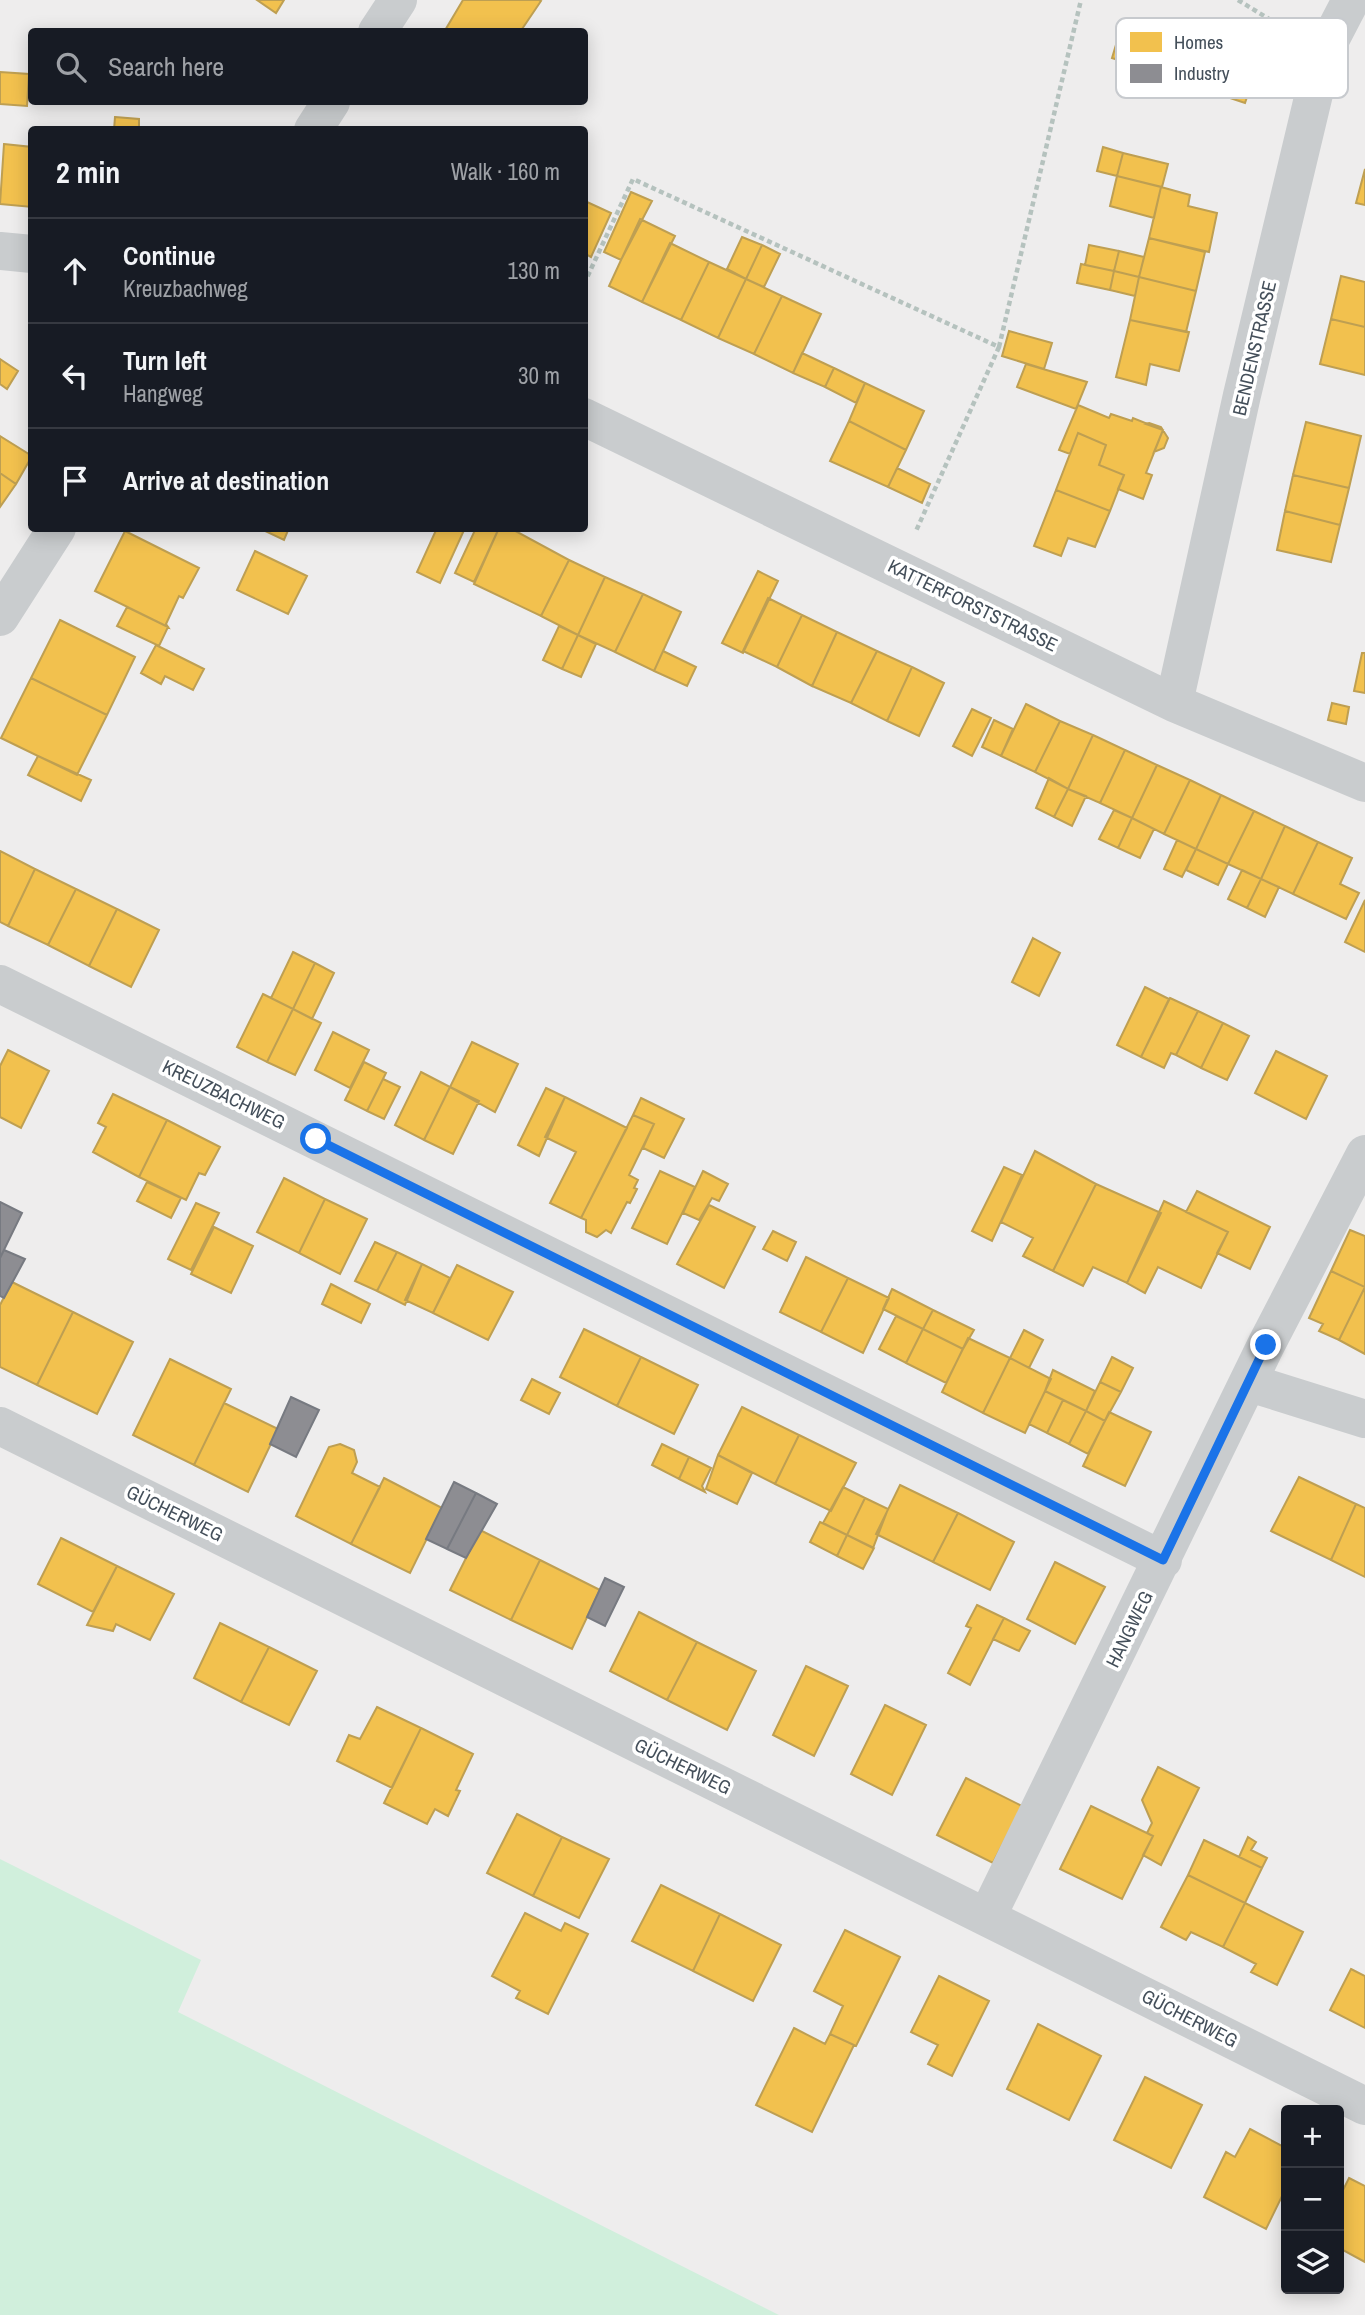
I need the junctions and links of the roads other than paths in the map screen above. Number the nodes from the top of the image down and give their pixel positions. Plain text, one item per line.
1 (398, 0) edge
2 (1351, 0) edge
3 (1342, 18) edge
4 (380, 28) edge
5 (1313, 98) edge
6 (329, 105) edge
7 (316, 126) edge
8 (0, 251) edge
9 (28, 254) edge
10 (588, 419) edge
11 (54, 532) edge
12 (0, 617) edge
13 (1174, 703) junction
14 (1365, 783) edge
15 (0, 984) edge
16 (1365, 1154) edge
17 (1250, 1384) junction
18 (1365, 1419) edge
19 (0, 1426) edge
20 (1163, 1560) junction
21 (987, 1917) junction
22 (1365, 2106) edge

1 - 4 street
2 - 3 street, BENDENSTRASSE
5 - 13 street, BENDENSTRASSE
6 - 7 street
8 - 9 street
10 - 13 street, KATTERFORSTSTRASSE
11 - 12 street
13 - 14 street, KATTERFORSTSTRASSE
15 - 20 street, KREUZBACHWEG
16 - 17 street, HANGWEG
17 - 18 street
17 - 20 street, HANGWEG
19 - 21 street, GÜCHERWEG
20 - 21 street, HANGWEG
21 - 22 street, GÜCHERWEG

